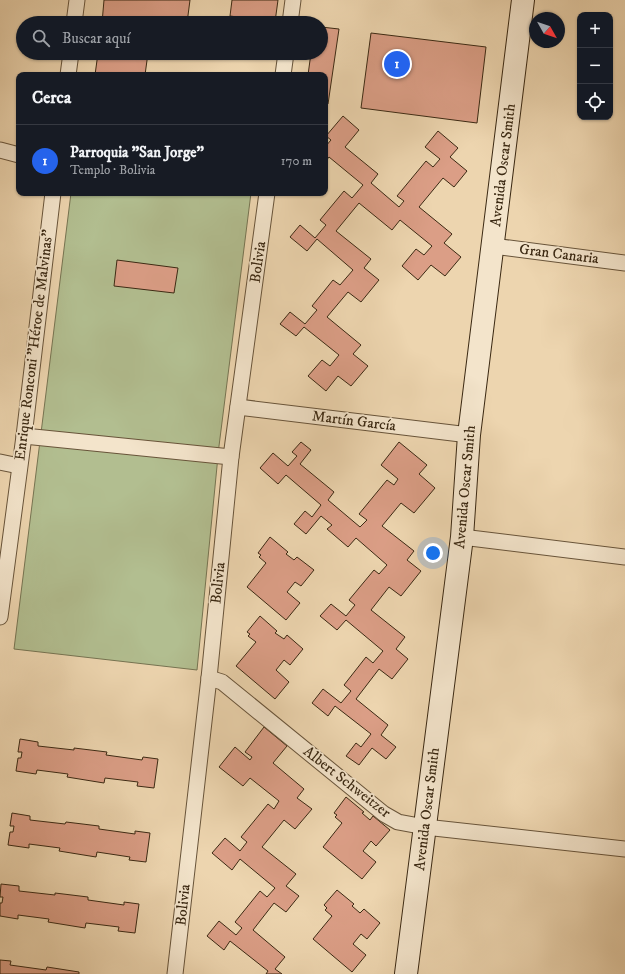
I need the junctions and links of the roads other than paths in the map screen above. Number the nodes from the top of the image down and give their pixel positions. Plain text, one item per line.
1 (77, 0) edge
2 (293, 0) edge
3 (523, 0) edge
4 (75, 16) edge
5 (291, 16) edge
6 (70, 60) edge
7 (285, 60) edge
8 (68, 72) edge
9 (283, 72) edge
10 (0, 150) edge
11 (16, 154) edge
12 (53, 196) edge
13 (267, 196) edge
14 (493, 246) junction
15 (625, 263) edge
16 (238, 408) junction
17 (469, 435) junction
18 (24, 436) junction
19 (231, 457) junction
20 (0, 462) edge
21 (19, 466) junction
22 (462, 537) junction
23 (625, 557) edge
24 (0, 616) edge
25 (209, 678) junction
26 (425, 827) junction
27 (625, 850) edge
28 (175, 974) edge
29 (406, 974) edge

1 - 4 street
2 - 5 street
3 - 14 main road, Avenida Oscar Smith
6 - 8 street
7 - 9 street
10 - 11 street
12 - 18 street, Enrique Ronconi "Héroe de Malvinas"
13 - 16 street, Bolivia
14 - 15 street, Gran Canaria
14 - 17 main road, Avenida Oscar Smith
16 - 17 street, Martín García
16 - 19 street, Bolivia
17 - 22 main road, Avenida Oscar Smith
18 - 19 street
18 - 21 street, Enrique Ronconi "Héroe de Malvinas"
19 - 25 street, Bolivia
20 - 21 street
21 - 24 street, Enrique Ronconi "Héroe de Malvinas"
22 - 23 street
22 - 26 main road, Avenida Oscar Smith
25 - 26 street, Albert Schweitzer
25 - 28 street, Bolivia
26 - 27 street, Albert Schweitzer
26 - 29 main road, Avenida Oscar Smith

